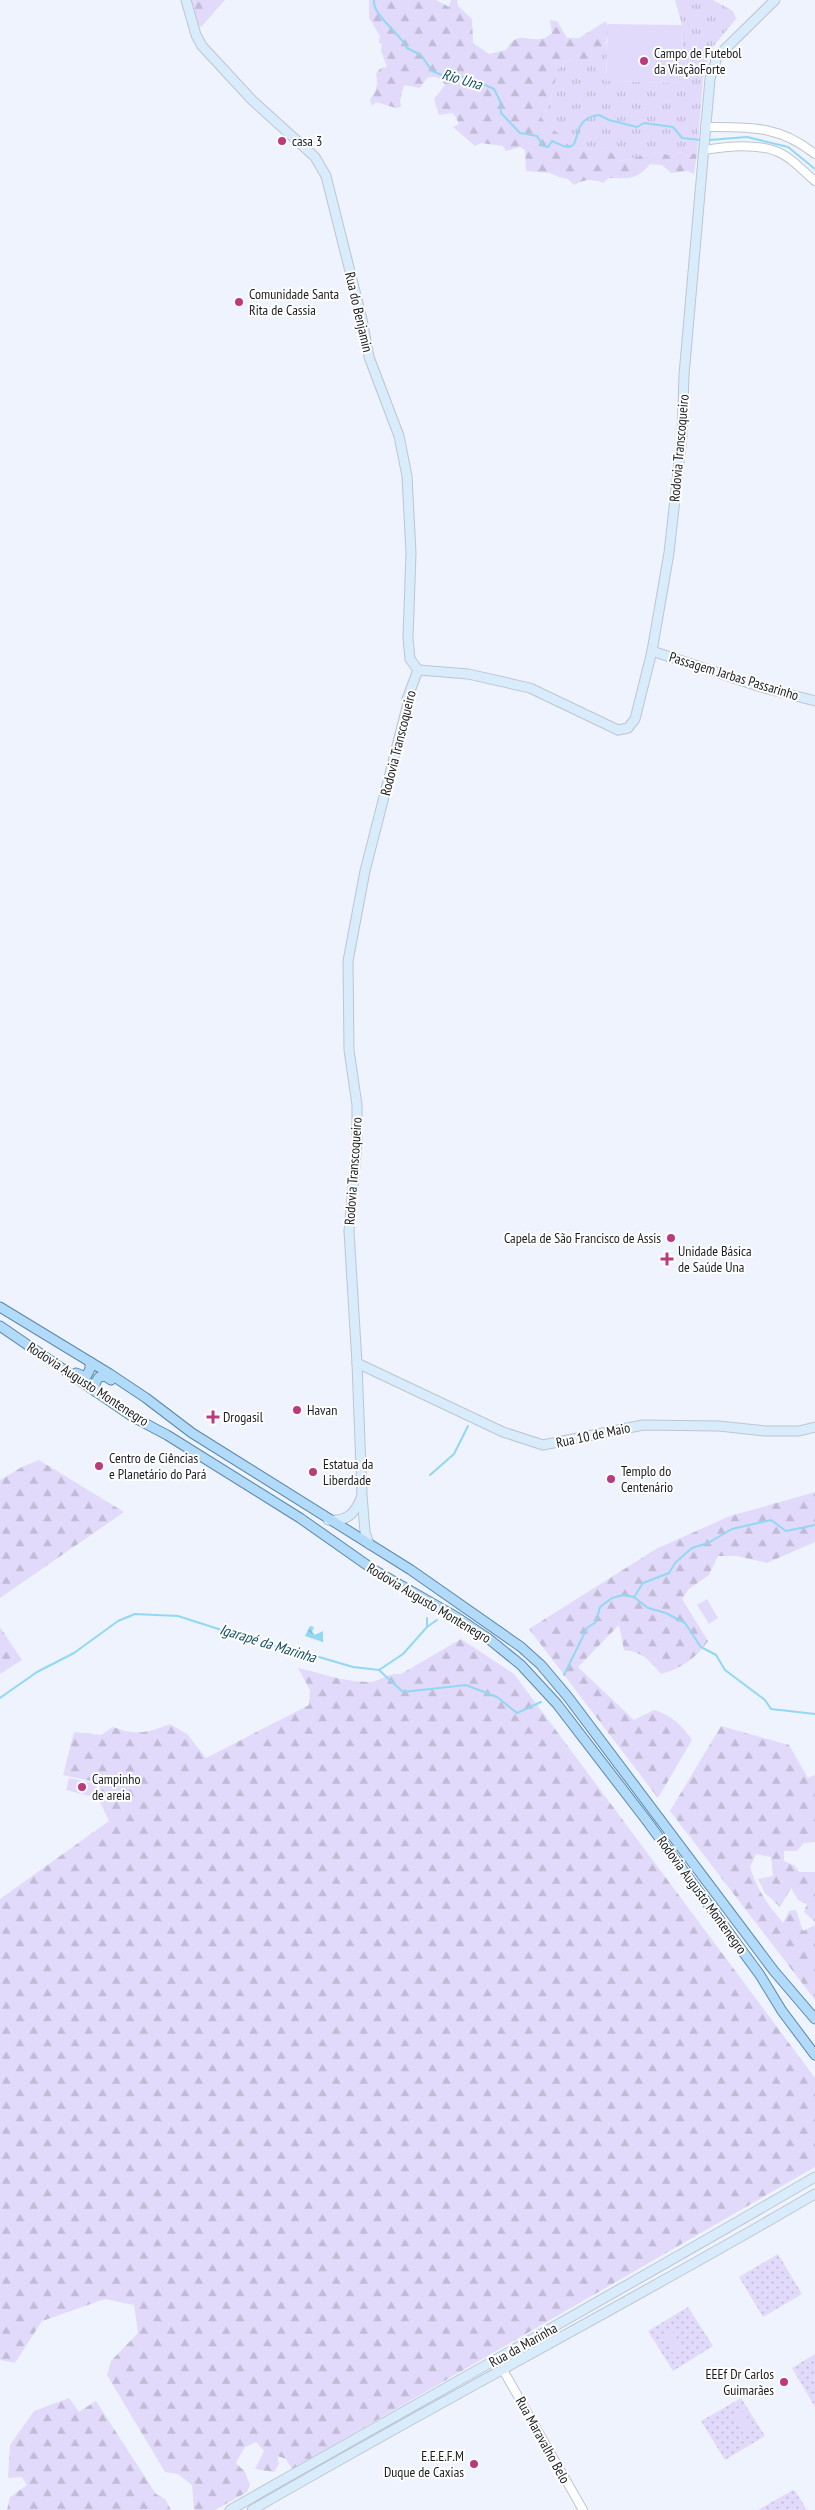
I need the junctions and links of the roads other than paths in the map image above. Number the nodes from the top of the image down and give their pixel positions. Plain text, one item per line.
1 (186, 0) edge
2 (775, 0) edge
3 (705, 129) junction
4 (704, 148) junction
5 (815, 154) edge
6 (815, 181) edge
7 (652, 651) junction
8 (418, 670) junction
9 (815, 701) edge
10 (0, 1307) edge
11 (0, 1326) edge
12 (36, 1352) junction
13 (90, 1362) junction
14 (358, 1363) junction
15 (96, 1392) junction
16 (146, 1398) junction
17 (815, 1427) edge
18 (362, 1495) junction
19 (328, 1520) junction
20 (369, 1544) junction
21 (799, 1999) junction
22 (782, 2011) junction
23 (815, 2020) edge
24 (815, 2025) edge
25 (815, 2048) edge
26 (815, 2055) edge
27 (815, 2177) edge
28 (815, 2194) edge
29 (643, 2277) junction
30 (614, 2309) junction
31 (503, 2370) junction
32 (438, 2392) junction
33 (416, 2416) junction
34 (230, 2510) edge
35 (252, 2510) edge
36 (583, 2510) edge

1 - 8 main road, Rua do Benjamin
2 - 3 main road, Rodovia Transcoqueiro
3 - 4 main road, Rodovia Transcoqueiro
3 - 5 street
4 - 6 street
4 - 7 main road, Rodovia Transcoqueiro
7 - 8 main road, Rodovia Transcoqueiro
7 - 9 main road, Passagem Jarbas Passarinho
8 - 14 main road, Rodovia Transcoqueiro
10 - 13 main road, Rodovia Augusto Montenegro
11 - 12 main road, Rodovia Augusto Montenegro
12 - 13 main road
12 - 15 main road, Rodovia Augusto Montenegro
13 - 16 main road, Rodovia Augusto Montenegro
14 - 17 main road, Rua 10 de Maio
14 - 18 main road, Rodovia Transcoqueiro
15 - 16 main road
15 - 22 main road, Rodovia Augusto Montenegro
16 - 19 main road, Rodovia Augusto Montenegro
18 - 19 main road
18 - 20 main road, Rodovia Transcoqueiro
19 - 20 main road, Rodovia Augusto Montenegro
20 - 21 main road, Rodovia Augusto Montenegro
21 - 23 main road, Rodovia Augusto Montenegro
21 - 24 main road
22 - 25 main road
22 - 26 main road, Rodovia Augusto Montenegro
27 - 29 main road, Rua da Marinha
28 - 30 main road, Rua da Marinha
29 - 30 main road
29 - 32 main road, Rua da Marinha
30 - 31 main road, Rua da Marinha
31 - 33 main road, Rua da Marinha
31 - 36 street, Rua Maravalho Belo
32 - 33 main road
32 - 34 main road, Rua da Marinha
33 - 35 main road, Rua da Marinha

